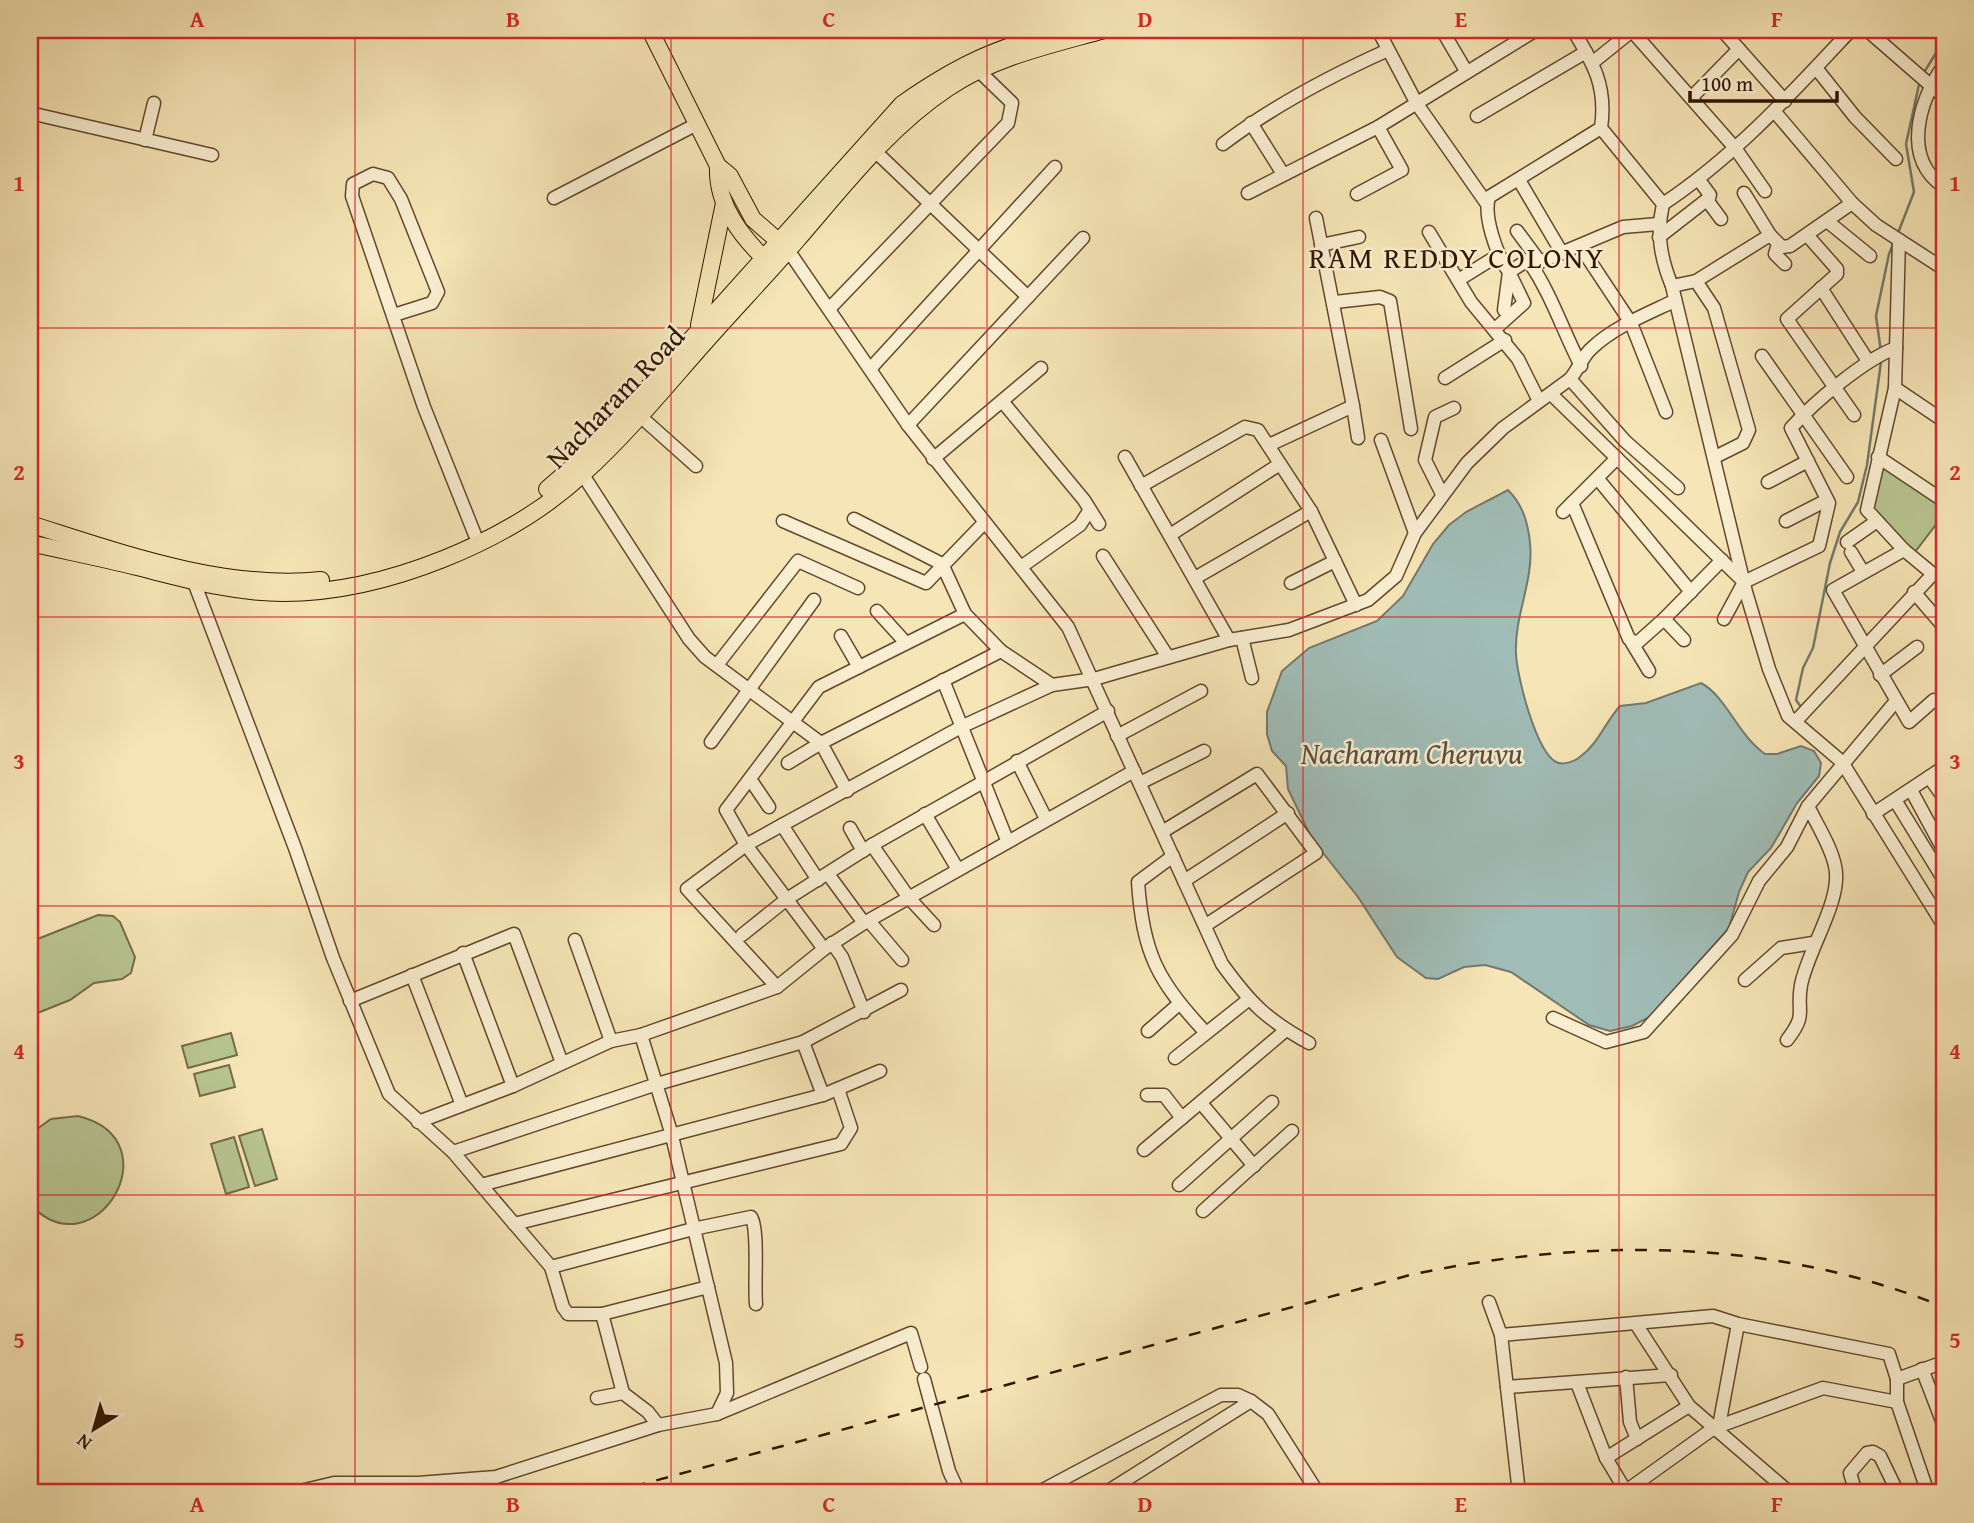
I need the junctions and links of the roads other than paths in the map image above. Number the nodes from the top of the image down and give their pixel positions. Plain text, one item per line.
1 (650, 30) edge
2 (1062, 30) edge
3 (1104, 30) edge
4 (1378, 30) edge
5 (1442, 30) edge
6 (1536, 30) edge
7 (1573, 30) edge
8 (1633, 30) edge
9 (1722, 30) edge
10 (1851, 30) edge
11 (1867, 30) edge
12 (1739, 49) junction
13 (1388, 50) junction
14 (1589, 57) junction
15 (1944, 65) edge
16 (1816, 68) junction
17 (979, 71) junction
18 (1466, 71) junction
19 (1924, 80) junction
20 (1944, 97) edge
21 (1691, 98) junction
22 (1785, 101) junction
23 (154, 103) dead end
24 (1417, 104) junction
25 (1775, 112) junction
26 (30, 113) edge
27 (1478, 116) dead end
28 (1251, 123) junction
29 (697, 124) junction
30 (1378, 127) junction
31 (1601, 128) junction
32 (145, 140) junction
33 (1223, 144) dead end
34 (1735, 148) junction
35 (876, 152) junction
36 (212, 155) dead end
37 (1896, 159) dead end
38 (718, 166) junction
39 (1055, 167) dead end
40 (1283, 173) junction
41 (1519, 180) junction
42 (1699, 180) junction
43 (1944, 187) edge
44 (1765, 191) dead end
45 (1248, 193) dead end
46 (1744, 193) dead end
47 (1357, 194) dead end
48 (554, 198) dead end
49 (1707, 200) junction
50 (724, 203) junction
51 (1852, 203) junction
52 (1487, 204) junction
53 (1663, 204) junction
54 (931, 205) junction
55 (1316, 218) dead end
56 (1721, 219) dead end
57 (1827, 221) junction
58 (1659, 230) junction
59 (1517, 231) dead end
60 (1429, 232) dead end
61 (1807, 235) junction
62 (1359, 237) dead end
63 (1083, 238) dead end
64 (1774, 240) junction
65 (1899, 240) junction
66 (1321, 245) junction
67 (783, 246) junction
68 (1580, 246) junction
69 (979, 253) junction
70 (1562, 253) junction
71 (1497, 256) junction
72 (1870, 256) dead end
73 (1534, 261) junction
74 (768, 262) junction
75 (1785, 264) dead end
76 (1944, 270) edge
77 (1509, 272) junction
78 (1460, 279) junction
79 (1696, 281) junction
80 (1672, 286) junction
81 (1821, 288) junction
82 (1028, 297) junction
83 (1674, 301) junction
84 (1335, 302) junction
85 (830, 308) junction
86 (1504, 310) dead end
87 (394, 315) junction
88 (1631, 323) junction
89 (698, 328) junction
90 (1495, 329) junction
91 (1505, 340) junction
92 (1881, 354) junction
93 (1762, 356) dead end
94 (1581, 366) junction
95 (871, 368) junction
96 (1041, 368) dead end
97 (1445, 378) dead end
98 (1570, 379) junction
99 (1895, 388) junction
100 (1836, 389) junction
101 (1551, 394) junction
102 (1002, 401) junction
103 (1539, 401) junction
104 (1353, 406) junction
105 (1454, 408) dead end
106 (1666, 412) dead end
107 (1804, 412) junction
108 (1854, 415) dead end
109 (640, 416) junction
110 (1944, 421) edge
111 (908, 425) junction
112 (1411, 429) dead end
113 (1358, 438) dead end
114 (1381, 440) dead end
115 (1269, 445) junction
116 (1125, 457) dead end
117 (1715, 457) junction
118 (1878, 457) junction
119 (1617, 458) junction
120 (933, 459) junction
121 (1808, 461) junction
122 (1280, 464) junction
123 (696, 466) dead end
124 (583, 475) junction
125 (1847, 477) dead end
126 (1598, 480) junction
127 (1768, 482) dead end
128 (1141, 486) junction
129 (1678, 488) dead end
130 (1442, 494) junction
131 (1827, 500) junction
132 (1944, 501) edge
133 (1089, 511) junction
134 (1311, 511) junction
135 (854, 519) dead end
136 (783, 521) dead end
137 (1786, 521) dead end
138 (1877, 521) junction
139 (984, 523) junction
140 (30, 524) edge
141 (1099, 524) dead end
142 (1415, 533) junction
143 (475, 535) junction
144 (1170, 535) junction
145 (30, 543) edge
146 (1904, 550) junction
147 (1103, 556) dead end
148 (1723, 560) junction
149 (1335, 561) junction
150 (942, 564) junction
151 (1021, 567) junction
152 (1863, 572) junction
153 (195, 576) junction
154 (1195, 578) junction
155 (1744, 582) junction
156 (1291, 583) dead end
157 (858, 588) dead end
158 (1691, 592) junction
159 (1914, 592) junction
160 (814, 600) dead end
161 (1356, 605) junction
162 (877, 611) dead end
163 (965, 614) junction
164 (1664, 619) junction
165 (1724, 619) dead end
166 (1944, 627) edge
167 (841, 636) dead end
168 (1242, 638) junction
169 (1228, 640) junction
170 (1684, 640) dead end
171 (906, 643) junction
172 (1632, 643) junction
173 (1866, 644) junction
174 (1917, 647) dead end
175 (1001, 651) junction
176 (1168, 657) junction
177 (718, 665) junction
178 (859, 667) junction
179 (1649, 671) dead end
180 (1880, 674) junction
181 (1252, 678) dead end
182 (1094, 679) junction
183 (943, 680) junction
184 (1052, 685) junction
185 (748, 689) junction
186 (1201, 691) dead end
187 (1934, 700) dead end
188 (1896, 701) junction
189 (1108, 711) junction
190 (1796, 721) junction
191 (794, 723) junction
192 (963, 726) junction
193 (1117, 736) junction
194 (711, 742) dead end
195 (821, 743) junction
196 (1204, 751) dead end
197 (1017, 761) junction
198 (1842, 762) junction
199 (788, 763) dead end
200 (1944, 767) edge
201 (1137, 777) junction
202 (1929, 777) junction
203 (750, 779) junction
204 (984, 782) junction
205 (1911, 790) junction
206 (847, 791) junction
207 (1944, 799) edge
208 (1895, 800) junction
209 (1808, 806) junction
210 (769, 807) dead end
211 (1288, 813) junction
212 (925, 814) junction
213 (1873, 814) junction
214 (1046, 819) junction
215 (782, 825) junction
216 (850, 828) dead end
217 (1162, 832) junction
218 (1007, 840) junction
219 (746, 845) junction
220 (868, 848) junction
221 (1944, 851) edge
222 (1173, 856) junction
223 (957, 868) junction
224 (823, 877) junction
225 (1184, 880) junction
226 (1944, 880) edge
227 (909, 898) junction
228 (787, 899) junction
229 (866, 922) junction
230 (934, 925) dead end
231 (1206, 925) junction
232 (1944, 926) edge
233 (742, 935) dead end
234 (575, 940) dead end
235 (1813, 943) junction
236 (828, 946) junction
237 (463, 953) junction
238 (902, 960) dead end
239 (412, 975) junction
240 (1745, 980) dead end
241 (777, 988) junction
242 (901, 990) dead end
243 (350, 1000) junction
244 (1248, 1000) junction
245 (1179, 1004) junction
246 (864, 1013) junction
247 (1553, 1018) dead end
248 (1286, 1030) junction
249 (1148, 1031) dead end
250 (1206, 1034) junction
251 (641, 1035) junction
252 (1787, 1040) dead end
253 (611, 1041) junction
254 (803, 1042) junction
255 (1309, 1043) dead end
256 (1175, 1058) dead end
257 (562, 1063) junction
258 (880, 1071) dead end
259 (657, 1084) junction
260 (513, 1086) junction
261 (838, 1089) junction
262 (823, 1095) junction
263 (1147, 1095) dead end
264 (1272, 1102) dead end
265 (1201, 1103) junction
266 (462, 1105) junction
267 (1182, 1118) junction
268 (418, 1122) junction
269 (1292, 1131) dead end
270 (671, 1132) junction
271 (1231, 1138) junction
272 (1144, 1150) dead end
273 (453, 1152) junction
274 (1254, 1166) junction
275 (681, 1182) junction
276 (481, 1185) junction
277 (1179, 1185) dead end
278 (1203, 1211) dead end
279 (514, 1224) junction
280 (693, 1229) junction
281 (551, 1267) junction
282 (708, 1287) junction
283 (1489, 1302) dead end
284 (756, 1304) dead end
285 (602, 1314) junction
286 (1636, 1324) junction
287 (1738, 1324) junction
288 (1501, 1335) junction
289 (1944, 1362) edge
290 (1922, 1369) junction
291 (1671, 1375) junction
292 (1626, 1377) junction
293 (1896, 1379) junction
294 (1577, 1384) junction
295 (1507, 1387) junction
296 (623, 1393) junction
297 (597, 1398) dead end
298 (1251, 1401) junction
299 (1897, 1402) junction
300 (1689, 1406) junction
301 (717, 1413) junction
302 (658, 1425) junction
303 (1944, 1426) edge
304 (1716, 1427) junction
305 (1637, 1439) junction
306 (1606, 1458) junction
307 (1627, 1492) edge
308 (292, 1493) edge
309 (960, 1493) edge
310 (1037, 1493) edge
311 (1105, 1493) edge
312 (1318, 1493) edge
313 (1519, 1493) edge
314 (1790, 1493) edge
315 (1856, 1493) edge
316 (1898, 1493) edge
317 (1927, 1493) edge

1 - 29 main road
2 - 67 main road, Nacharam Road
3 - 17 main road, Nacharam Road
4 - 13 street
5 - 18 street
6 - 18 street
7 - 14 street
8 - 14 street
8 - 21 street
9 - 12 street
10 - 16 street
11 - 19 street
12 - 21 street
12 - 22 street
13 - 24 street
13 - 28 street
14 - 27 street
14 - 31 street
15 - 19 street
16 - 22 street
16 - 37 street
17 - 35 main road, Nacharam Road
17 - 54 street
18 - 24 street
19 - 20 street
19 - 43 street
21 - 34 street
22 - 25 street
23 - 32 street
24 - 30 street
24 - 52 street
25 - 34 street
25 - 51 street
26 - 32 street
28 - 33 street
28 - 40 street
29 - 38 main road
29 - 48 street
30 - 40 street
30 - 47 street
31 - 41 street
31 - 53 street
32 - 36 street
34 - 42 street
34 - 44 street
35 - 54 street
35 - 67 main road, Nacharam Road
38 - 50 main road
38 - 67 main road
39 - 69 street
40 - 45 street
41 - 52 street
41 - 70 street
42 - 49 street
42 - 53 street
46 - 64 street
49 - 56 street
49 - 58 street
50 - 74 main road
50 - 89 main road
51 - 57 street
51 - 65 street
52 - 71 street
53 - 58 street
54 - 69 street
54 - 85 street
55 - 66 street
57 - 61 street
57 - 72 street
58 - 68 street
58 - 80 street
59 - 73 street
60 - 78 street
61 - 64 street
61 - 81 street
62 - 66 street
63 - 82 street
64 - 75 street
64 - 79 street
65 - 76 street
65 - 92 street
66 - 84 street
67 - 74 main road, Nacharam Road
67 - 85 street
68 - 70 street
68 - 88 street
69 - 82 street
69 - 95 street
70 - 73 street
71 - 77 street
71 - 78 street
73 - 77 street
73 - 94 street
74 - 89 main road, Nacharam Road
74 - 109 main road, Nacharam Road
77 - 86 street
77 - 90 street
78 - 90 street
79 - 80 street
79 - 117 street
80 - 83 street
81 - 92 street
81 - 100 street
82 - 111 street
83 - 88 street
83 - 117 street
84 - 104 street
84 - 112 street
85 - 95 street
87 - 87 street
87 - 143 street
88 - 94 street
88 - 106 street
89 - 143 main road, Nacharam Road
90 - 91 street
91 - 97 street
91 - 103 street
92 - 99 street
92 - 100 street
93 - 107 street
94 - 98 street
95 - 111 street
96 - 102 street
98 - 101 street
98 - 129 street
99 - 110 street
99 - 118 street
100 - 107 street
100 - 108 street
101 - 103 street
101 - 119 street
102 - 120 street
102 - 133 street
103 - 130 street
104 - 113 street
104 - 115 street
105 - 130 street
107 - 121 street
107 - 125 street
109 - 123 street
109 - 124 main road, Nacharam Road
111 - 120 street
114 - 142 street
115 - 122 street
115 - 128 street
116 - 128 street
117 - 155 street
118 - 132 street
118 - 138 street
119 - 126 street
119 - 148 street
120 - 139 street
121 - 127 street
121 - 131 street
122 - 134 street
122 - 144 street
124 - 153 main road, Nacharam Road
124 - 177 street
126 - 158 street
126 - 172 street
128 - 144 street
130 - 142 street
131 - 137 street
131 - 155 street
133 - 141 street
133 - 151 street
134 - 149 street
134 - 154 street
135 - 150 street
136 - 150 street
138 - 146 street
138 - 152 street
139 - 150 street
139 - 151 street
140 - 153 main road, Nacharam Road
142 - 161 street
143 - 153 main road, Nacharam Road
144 - 154 street
145 - 153 main road, Nacharam Road
146 - 152 street
146 - 159 street
147 - 176 street
148 - 155 street
148 - 158 street
149 - 156 street
149 - 161 street
150 - 163 street
151 - 182 street
152 - 173 street
153 - 243 street
154 - 169 street
155 - 165 street
155 - 190 street
157 - 177 street
158 - 164 street
159 - 166 street
159 - 173 street
160 - 185 street
161 - 168 street
162 - 171 street
163 - 171 street
163 - 175 street
164 - 170 street
164 - 172 street
167 - 178 street
168 - 169 street
168 - 181 street
169 - 176 street
171 - 178 street
172 - 179 street
173 - 180 street
173 - 190 street
174 - 180 street
175 - 183 street
175 - 184 street
176 - 182 street
177 - 185 street
178 - 191 street
180 - 188 street
182 - 184 street
182 - 189 street
183 - 192 street
183 - 195 street
184 - 192 street
185 - 191 street
185 - 194 street
186 - 193 street
187 - 188 street
188 - 198 street
189 - 193 street
189 - 197 street
190 - 198 street
191 - 195 street
191 - 203 street
192 - 204 street
192 - 206 street
193 - 201 street
195 - 199 street
195 - 206 street
196 - 201 street
197 - 204 street
197 - 214 street
198 - 209 street
198 - 213 street
200 - 202 street
201 - 214 street
201 - 217 street
202 - 205 street
202 - 207 street
203 - 210 street
203 - 219 street
204 - 212 street
204 - 218 street
205 - 208 street
205 - 221 street
206 - 215 street
208 - 213 street
208 - 226 street
209 - 235 street
209 - 247 street
211 - 217 street
211 - 225 street
211 - 231 street
212 - 220 street
212 - 223 street
213 - 232 street
214 - 218 street
215 - 219 street
215 - 224 street
216 - 220 street
217 - 222 street
218 - 223 street
219 - 228 street
219 - 241 street
220 - 224 street
220 - 227 street
222 - 225 street
222 - 245 street
223 - 227 street
224 - 228 street
224 - 229 street
225 - 231 street
227 - 229 street
227 - 230 street
228 - 233 street
228 - 236 street
229 - 236 street
229 - 238 street
231 - 244 street
234 - 253 street
235 - 240 street
235 - 252 street
236 - 241 street
236 - 246 street
237 - 239 street
237 - 257 street
237 - 260 street
239 - 243 street
239 - 266 street
241 - 251 street
242 - 246 street
243 - 268 street
244 - 248 street
244 - 250 street
245 - 249 street
245 - 250 street
246 - 254 street
248 - 255 street
248 - 265 street
250 - 256 street
251 - 253 street
251 - 259 street
253 - 257 street
254 - 259 street
254 - 262 street
257 - 260 street
258 - 261 street
259 - 270 street
259 - 273 street
260 - 266 street
261 - 262 street
261 - 275 street
262 - 270 street
263 - 267 street
264 - 271 street
265 - 267 street
265 - 271 street
266 - 268 street
267 - 272 street
268 - 273 street
269 - 274 street
270 - 275 street
270 - 276 street
271 - 274 street
271 - 277 street
273 - 276 street
274 - 278 street
275 - 279 street
275 - 280 street
276 - 279 street
279 - 281 street
280 - 281 street
280 - 282 street
280 - 284 street
281 - 285 street
282 - 285 street
282 - 301 street
283 - 288 street
285 - 296 street
286 - 287 street
286 - 288 street
286 - 291 street
287 - 293 street
287 - 304 street
288 - 295 street
289 - 290 street
290 - 293 street
290 - 303 street
291 - 292 street
291 - 300 street
292 - 294 street
292 - 305 street
293 - 299 street
294 - 295 street
294 - 306 street
295 - 313 street
296 - 297 street
296 - 302 street
298 - 310 street
298 - 311 street
298 - 312 street
299 - 304 street
299 - 317 street
300 - 304 street
300 - 305 street
301 - 302 street
301 - 309 street
302 - 308 street
304 - 307 street
304 - 314 street
305 - 306 street
306 - 307 street
315 - 316 street

